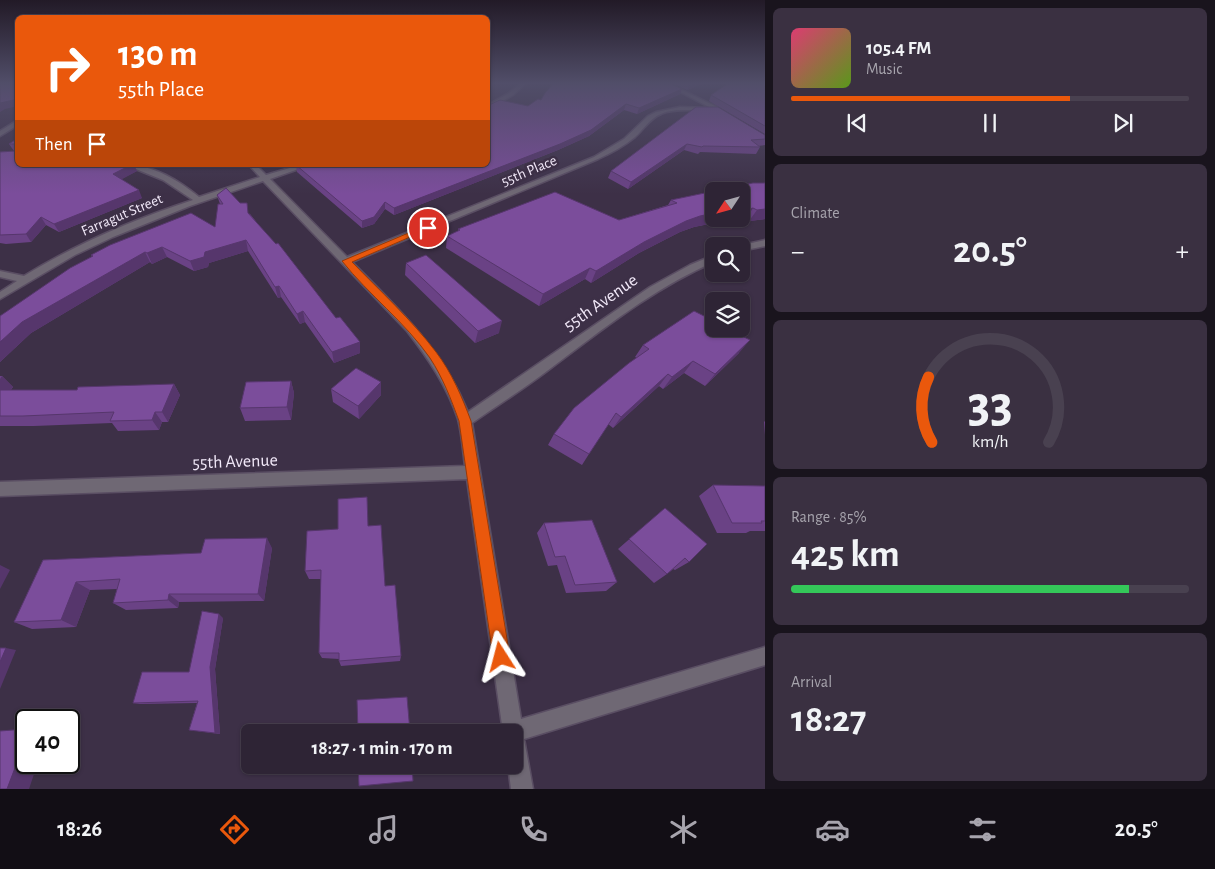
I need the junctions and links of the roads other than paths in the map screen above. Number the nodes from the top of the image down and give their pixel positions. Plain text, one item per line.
1 (647, 121) edge
2 (15, 124) edge
3 (0, 134) edge
4 (138, 167) edge
5 (254, 167) edge
6 (300, 167) edge
7 (264, 178) junction
8 (198, 200) junction
9 (765, 243) edge
10 (750, 246) edge
11 (346, 261) junction
12 (705, 262) edge
13 (0, 274) edge
14 (24, 279) junction
15 (0, 296) edge
16 (465, 421) junction
17 (472, 472) junction
18 (0, 489) edge
19 (765, 656) edge
20 (512, 724) edge
21 (523, 733) edge
22 (520, 774) edge
23 (522, 789) edge

1 - 11 street, 55th Place
2 - 3 street
4 - 8 street
5 - 7 street
6 - 7 street, Farragut Street
7 - 8 street, Farragut Street
7 - 11 street
8 - 14 street, Farragut Street
9 - 10 street
11 - 16 street
12 - 16 street, 55th Avenue
13 - 14 street
14 - 15 street, Farragut Street
16 - 17 street
17 - 18 street, 55th Avenue
17 - 20 street
19 - 21 street
22 - 23 street

